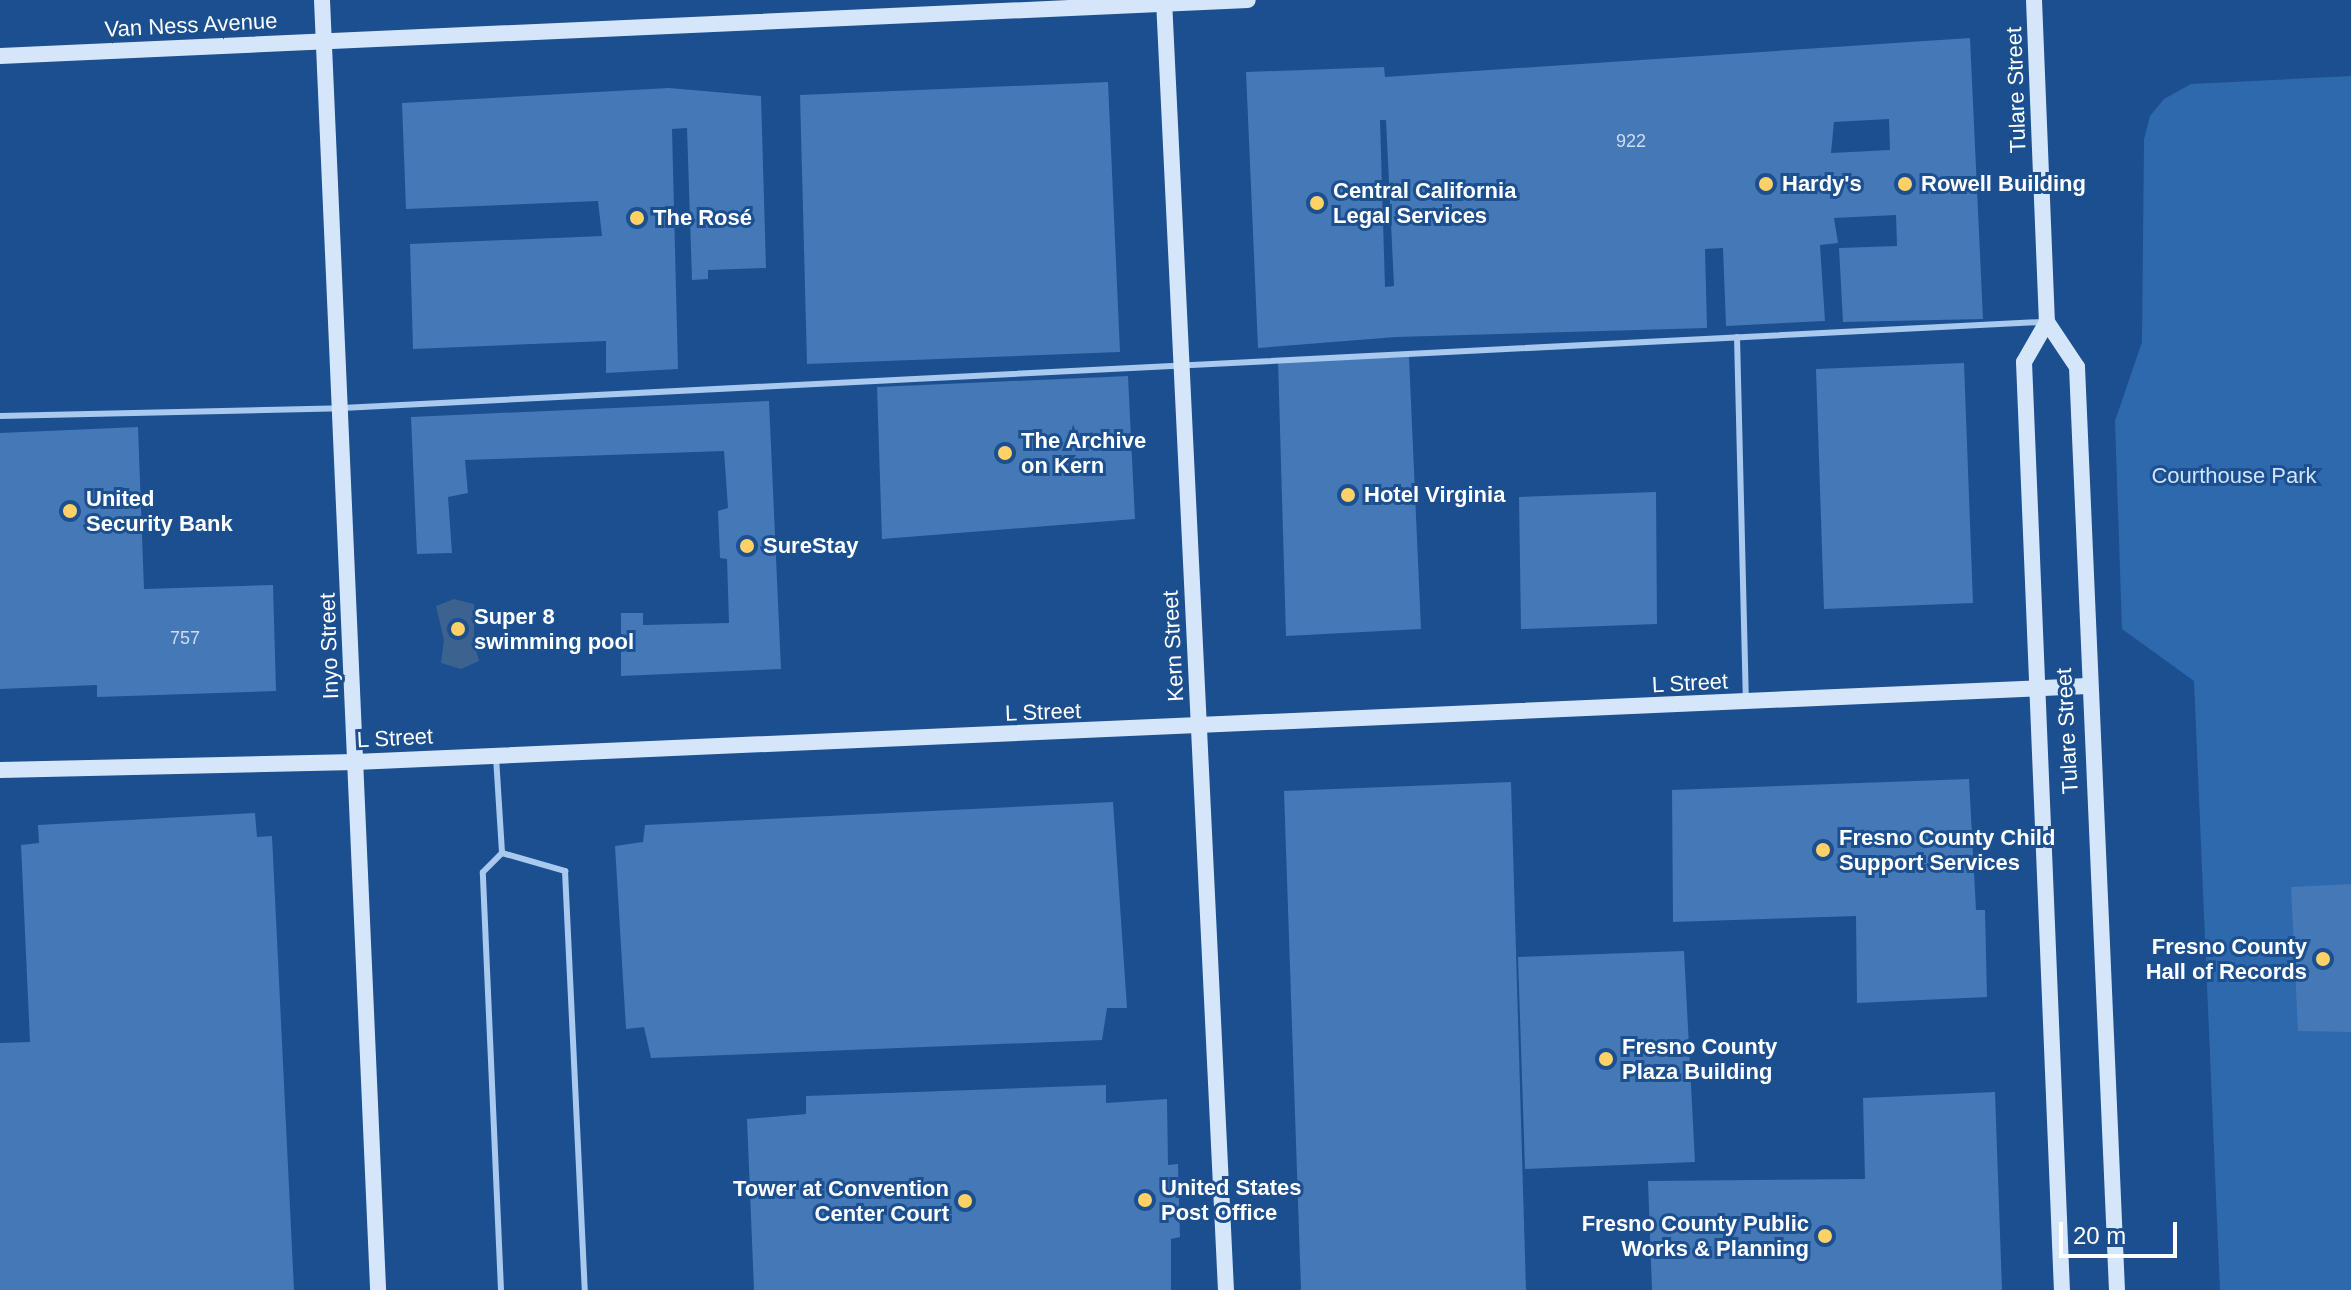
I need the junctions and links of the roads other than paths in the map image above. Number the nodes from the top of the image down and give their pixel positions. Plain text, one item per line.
1 (322, 0) edge
2 (1248, 0) edge
3 (2034, 0) edge
4 (1164, 2) edge
5 (323, 41) junction
6 (0, 56) edge
7 (2047, 322) junction
8 (1737, 337) junction
9 (1182, 365) junction
10 (342, 408) junction
11 (0, 416) edge
12 (2087, 686) junction
13 (2037, 690) junction
14 (1746, 703) junction
15 (1199, 726) junction
16 (496, 756) junction
17 (355, 762) junction
18 (0, 770) edge
19 (502, 853) junction
20 (378, 1290) edge
21 (501, 1290) edge
22 (585, 1290) edge
23 (1226, 1290) edge
24 (2062, 1290) edge
25 (2117, 1290) edge

1 - 5 street, Inyo Street
2 - 4 street, Van Ness Avenue
3 - 7 street, Tulare Street
4 - 5 street, Van Ness Avenue
4 - 9 street, Kern Street
5 - 6 street, Van Ness Avenue
5 - 10 street, Inyo Street
7 - 8 lane
7 - 12 street, Tulare Street
7 - 13 street, Tulare Street
8 - 9 lane
8 - 14 lane
9 - 10 lane
9 - 15 street, Kern Street
10 - 11 lane
10 - 17 street, Inyo Street
12 - 13 street, L Street
12 - 25 street, Tulare Street
13 - 14 street, L Street
13 - 24 street, Tulare Street
14 - 15 street, L Street
15 - 16 street, L Street
15 - 23 street, Kern Street
16 - 17 street, L Street
16 - 19 lane
17 - 18 street, L Street
17 - 20 street, Inyo Street
19 - 21 lane
19 - 22 lane

